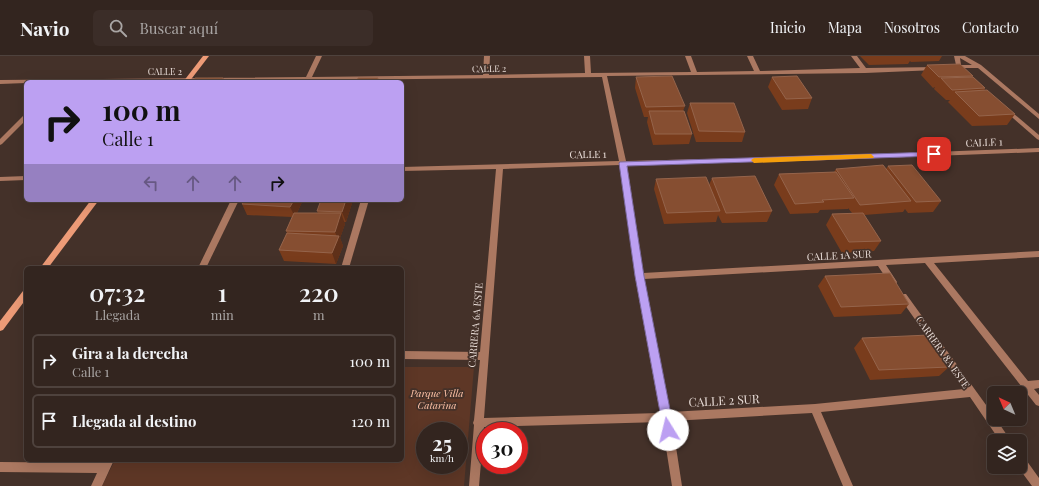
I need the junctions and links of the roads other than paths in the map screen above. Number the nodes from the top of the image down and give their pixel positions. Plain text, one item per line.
1 (206, 56) edge
2 (319, 56) edge
3 (487, 56) edge
4 (588, 56) edge
5 (688, 56) edge
6 (750, 56) edge
7 (854, 56) edge
8 (957, 56) edge
9 (961, 56) edge
10 (979, 66) junction
11 (959, 67) junction
12 (866, 71) junction
13 (965, 72) edge
14 (758, 73) junction
15 (695, 74) junction
16 (588, 75) junction
17 (604, 75) junction
18 (486, 77) junction
19 (308, 78) junction
20 (188, 80) edge
21 (227, 80) edge
22 (395, 80) edge
23 (0, 82) edge
24 (24, 82) edge
25 (999, 103) edge
26 (1039, 117) edge
27 (24, 118) edge
28 (1039, 138) edge
29 (0, 143) edge
30 (1039, 150) edge
31 (623, 163) junction
32 (500, 167) junction
33 (404, 169) edge
34 (24, 178) edge
35 (0, 179) edge
36 (94, 202) edge
37 (234, 202) edge
38 (364, 202) edge
39 (1039, 254) edge
40 (927, 260) junction
41 (880, 263) junction
42 (46, 266) edge
43 (203, 266) edge
44 (346, 266) edge
45 (639, 276) junction
46 (24, 295) edge
47 (0, 327) edge
48 (404, 355) edge
49 (484, 356) junction
50 (1039, 384) edge
51 (1026, 385) junction
52 (971, 392) junction
53 (1039, 402) edge
54 (815, 408) junction
55 (666, 416) junction
56 (478, 422) edge
57 (505, 422) edge
58 (1001, 434) edge
59 (476, 454) edge
60 (107, 464) edge
61 (0, 467) edge
62 (1027, 471) edge
63 (96, 486) edge
64 (474, 486) edge
65 (677, 486) edge
66 (848, 486) edge
67 (1038, 486) edge

1 - 20 main road
2 - 19 street
3 - 18 street
4 - 16 street
5 - 15 street
6 - 14 street
7 - 12 street
8 - 11 street
9 - 10 street
10 - 11 street, CALLE 2
10 - 26 street
11 - 12 street, CALLE 2
11 - 13 street
12 - 14 street, CALLE 2
14 - 15 street, CALLE 2
15 - 17 street, CALLE 2
16 - 17 street, CALLE 2
16 - 18 street, CALLE 2
17 - 31 street
18 - 22 street, CALLE 2
19 - 21 street, CALLE 2
19 - 22 street, CALLE 2
23 - 24 street, CALLE 2
25 - 28 street
27 - 29 street
30 - 31 street, CALLE 1
31 - 32 street, CALLE 1
31 - 45 street
32 - 33 street, CALLE 1
32 - 49 street, CARRERA 6A ESTE
34 - 35 street
36 - 42 main road
37 - 43 street
38 - 44 street
39 - 40 street, CALLE 1A SUR
40 - 41 street, CALLE 1A SUR
40 - 51 street
41 - 45 street, CALLE 1A SUR
41 - 52 street, CARRERA 8A ESTE
45 - 55 street
46 - 47 main road
48 - 49 street
49 - 56 street, CARRERA 6A ESTE
50 - 51 street
51 - 53 street
52 - 54 street, CALLE 2 SUR
52 - 58 street, CARRERA 8A ESTE
54 - 55 street, CALLE 2 SUR
54 - 66 street
55 - 57 street, CALLE 2 SUR
55 - 65 street
59 - 64 street, CARRERA 6A ESTE
60 - 61 street
60 - 63 street
62 - 67 street

